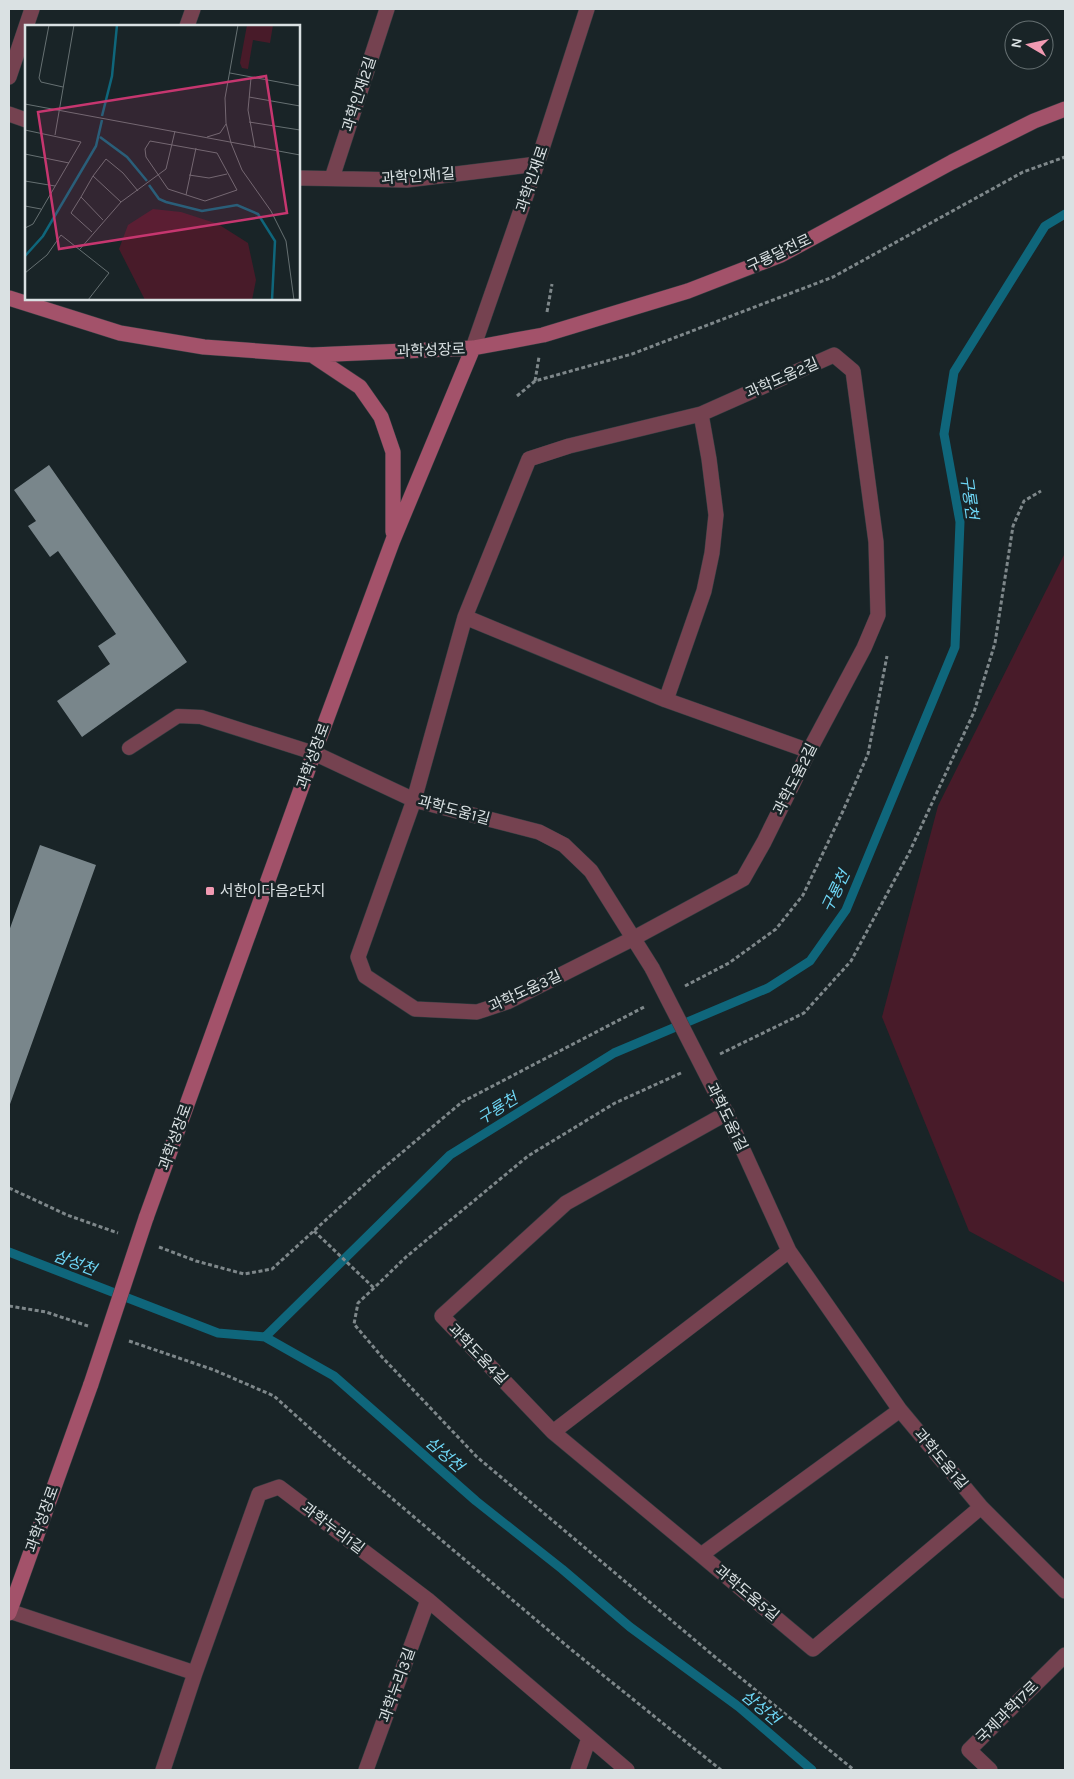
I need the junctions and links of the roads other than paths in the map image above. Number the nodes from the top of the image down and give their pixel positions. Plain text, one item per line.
1 (32, 9) edge
2 (193, 9) edge
3 (387, 9) edge
4 (587, 9) edge
5 (27, 25) edge
6 (187, 25) edge
7 (25, 30) edge
8 (9, 77) edge
9 (1065, 109) edge
10 (9, 114) edge
11 (25, 120) edge
12 (538, 164) junction
13 (300, 178) edge
14 (332, 178) junction
15 (9, 298) edge
16 (473, 348) junction
17 (312, 355) junction
18 (701, 414) junction
19 (393, 540) junction
20 (465, 617) junction
21 (666, 700) junction
22 (130, 748) dead end
23 (809, 751) junction
24 (314, 753) junction
25 (414, 800) junction
26 (634, 938) junction
27 (727, 1113) junction
28 (789, 1251) junction
29 (900, 1410) junction
30 (553, 1432) junction
31 (981, 1507) junction
32 (701, 1555) junction
33 (1065, 1591) edge
34 (428, 1600) junction
35 (9, 1612) edge
36 (1065, 1655) edge
37 (194, 1673) junction
38 (589, 1738) junction
39 (162, 1770) edge
40 (366, 1770) edge
41 (578, 1770) edge
42 (628, 1770) edge
43 (990, 1770) edge

1 - 5 street
2 - 6 street
3 - 14 street, 과학인재2길
4 - 12 street, 과학인재로
7 - 8 street
9 - 16 street, 구룡달전로
10 - 11 street
12 - 14 street, 과학인재1길
12 - 16 street, 과학인재로
13 - 14 street, 과학인재1길
15 - 17 street, 과학성장로
16 - 17 street, 과학성장로
16 - 19 street, 과학성장로
17 - 19 street
18 - 20 street, 과학도움2길
18 - 21 street
18 - 23 street, 과학도움2길
19 - 24 street, 과학성장로
20 - 21 street
20 - 25 street, 과학도움2길
21 - 23 street
22 - 24 lane
23 - 26 street, 과학도움2길
24 - 25 street, 과학도움1길
24 - 35 street, 과학성장로, bridge
25 - 26 street, 과학도움1길
25 - 26 street, 과학도움3길
26 - 27 street, 과학도움1길, bridge
27 - 28 street, 과학도움1길
27 - 30 street, 과학도움4길
28 - 29 street, 과학도움1길
28 - 30 street
29 - 31 street, 과학도움1길
29 - 32 street, 과학도움5길
30 - 32 street
31 - 32 street, 과학도움5길
31 - 33 street, 과학도움1길
34 - 37 street, 과학누리1길
34 - 38 street, 과학누리1길
34 - 40 street, 과학누리3길
35 - 37 street
36 - 43 street, 국제과학17로
37 - 39 street, 과학누리1길
38 - 41 street
38 - 42 street, 과학누리1길

